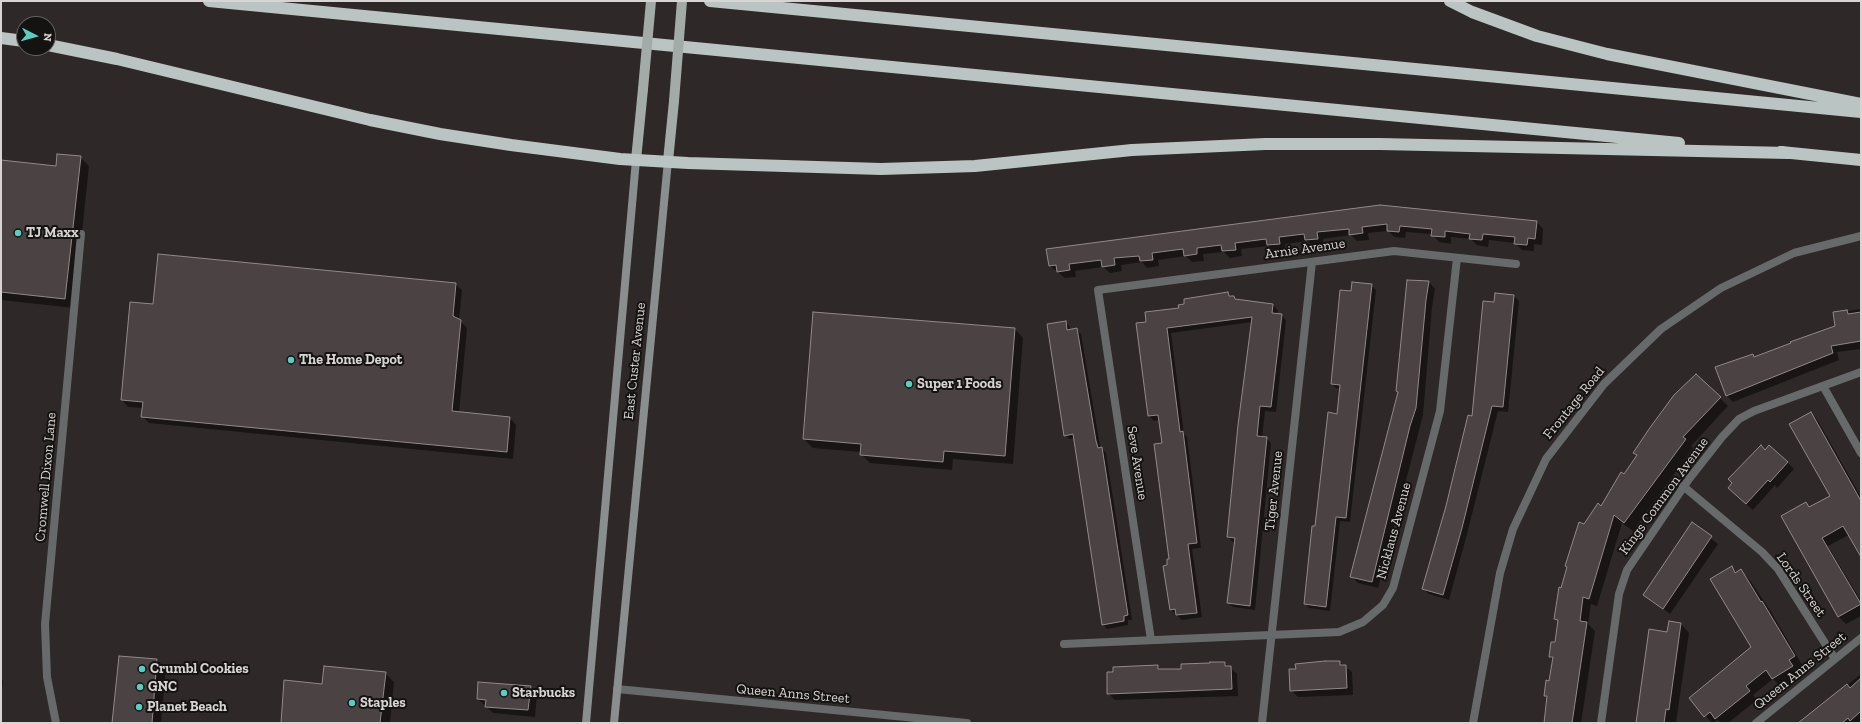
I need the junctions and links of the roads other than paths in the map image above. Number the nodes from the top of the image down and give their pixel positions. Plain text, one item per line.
1 (209, 1) edge
2 (651, 1) edge
3 (682, 1) edge
4 (710, 1) edge
5 (1450, 1) edge
6 (1, 38) edge
7 (16, 40) edge
8 (56, 47) edge
9 (1861, 104) edge
10 (1861, 112) edge
11 (1788, 153) junction
12 (636, 160) junction
13 (1861, 160) edge
14 (668, 161) junction
15 (81, 234) dead end
16 (1861, 236) edge
17 (1457, 258) junction
18 (1312, 262) junction
19 (1516, 264) dead end
20 (1098, 290) joint
21 (1861, 372) edge
22 (1823, 386) junction
23 (1861, 453) edge
24 (1683, 486) junction
25 (1271, 635) junction
26 (1861, 638) edge
27 (1151, 640) junction
28 (1064, 644) dead end
29 (1835, 659) junction
30 (617, 689) junction
31 (56, 723) edge
32 (586, 723) edge
33 (614, 723) edge
34 (967, 723) edge
35 (1262, 723) edge
36 (1473, 723) edge
37 (1601, 723) edge
38 (1756, 723) edge

1 - 11 highway
2 - 12 main road, East Custer Avenue, bridge
3 - 14 main road, East Custer Avenue, bridge
4 - 10 highway
5 - 9 highway
6 - 7 highway
8 - 12 highway
11 - 13 highway
11 - 14 highway
12 - 14 highway
12 - 32 main road, East Custer Avenue
14 - 30 main road, East Custer Avenue
15 - 31 street, Cromwell Dixon Lane
16 - 36 street, Frontage Road
17 - 18 street, Arnie Avenue
17 - 19 street, Arnie Avenue
17 - 25 street, Nicklaus Avenue
18 - 20 street, Arnie Avenue
18 - 25 street, Tiger Avenue
20 - 27 street, Seve Avenue
21 - 22 street, Kings Common Avenue
22 - 23 street
22 - 24 street, Kings Common Avenue
24 - 29 street, Lords Street
24 - 37 street, Kings Common Avenue
25 - 27 street, Nicklaus Avenue
25 - 35 street, Tiger Avenue
26 - 29 street, Queen Anns Street
27 - 28 street, Nicklaus Avenue
29 - 38 street, Queen Anns Street
30 - 33 main road, East Custer Avenue
30 - 34 street, Queen Anns Street

